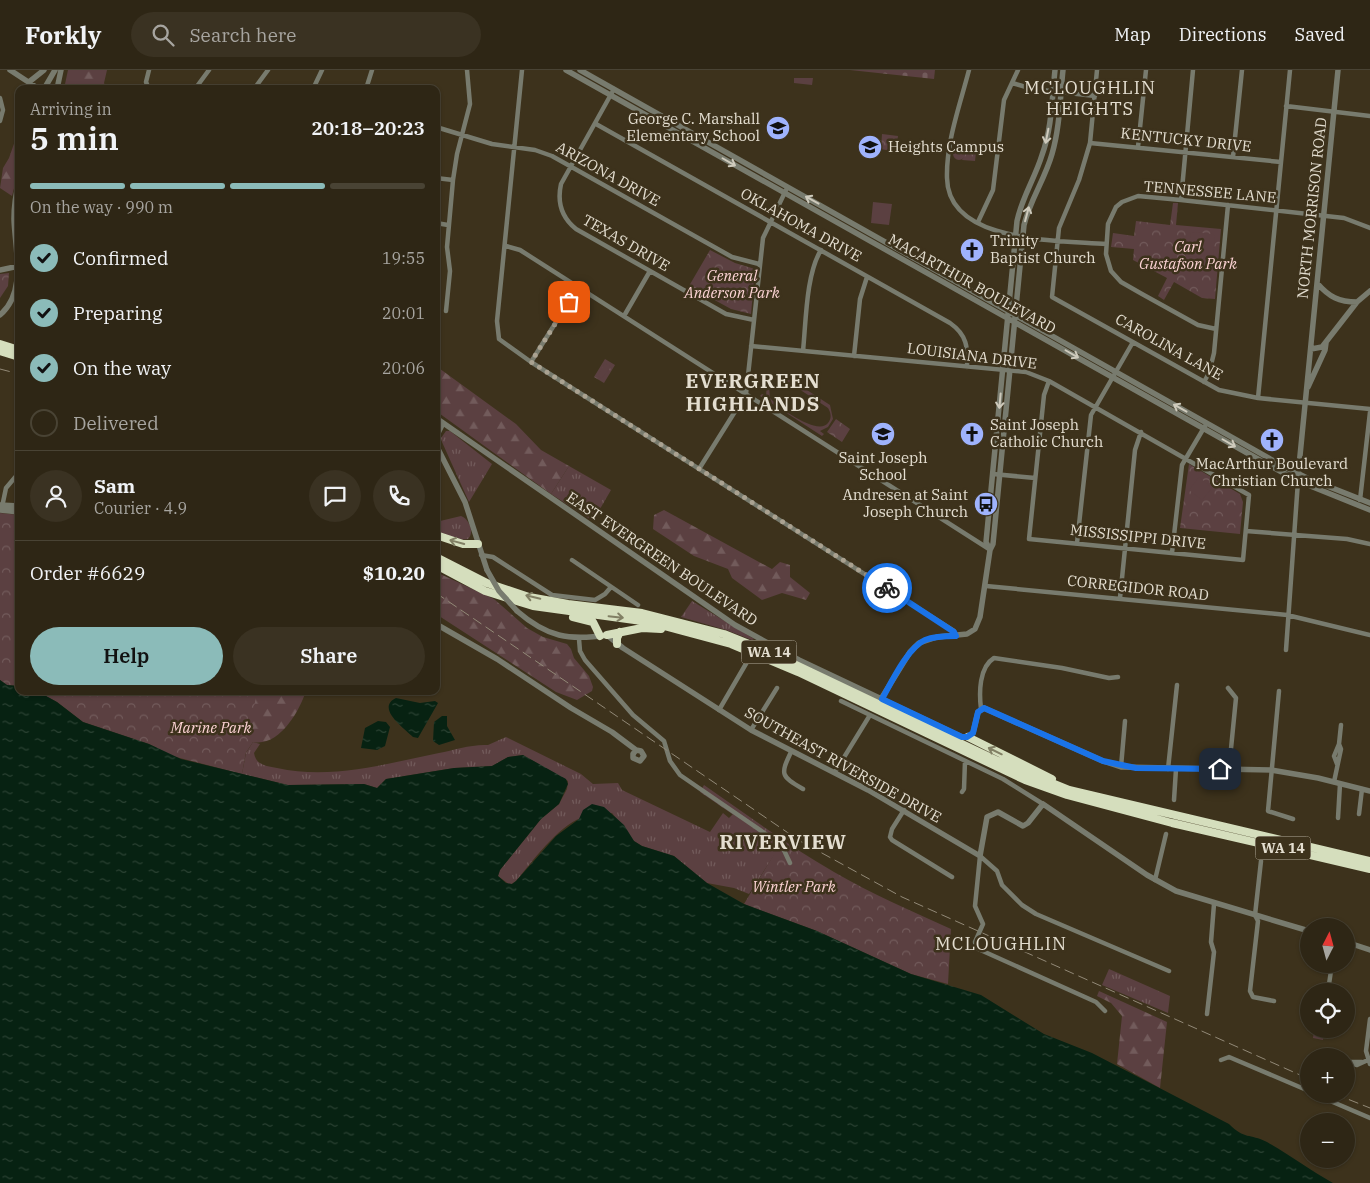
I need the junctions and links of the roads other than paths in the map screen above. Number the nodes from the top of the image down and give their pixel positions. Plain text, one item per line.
1 (10, 70) edge
2 (44, 70) edge
3 (55, 70) edge
4 (61, 70) edge
5 (149, 70) edge
6 (209, 70) edge
7 (268, 70) edge
8 (322, 70) edge
9 (372, 70) edge
10 (467, 70) edge
11 (522, 70) edge
12 (566, 70) edge
13 (580, 70) edge
14 (969, 70) edge
15 (1018, 70) edge
16 (1055, 70) edge
17 (1063, 70) edge
18 (1097, 70) edge
19 (1146, 70) edge
20 (1193, 70) edge
21 (1242, 70) edge
22 (1290, 70) edge
23 (1338, 70) edge
24 (29, 82) junction
25 (1012, 83) junction
26 (34, 85) edge
27 (46, 85) edge
28 (58, 85) edge
29 (147, 85) edge
30 (199, 85) edge
31 (257, 85) edge
32 (317, 85) edge
33 (367, 85) edge
34 (614, 89) junction
35 (1053, 91) junction
36 (1060, 92) junction
37 (611, 96) junction
38 (1094, 96) junction
39 (0, 98) edge
40 (1286, 106) junction
41 (1334, 111) junction
42 (1370, 116) edge
43 (0, 121) edge
44 (596, 124) junction
45 (440, 128) edge
46 (463, 135) junction
47 (1090, 143) junction
48 (1138, 147) junction
49 (514, 148) junction
50 (1185, 152) junction
51 (1232, 157) junction
52 (1281, 162) junction
53 (570, 166) junction
54 (440, 178) edge
55 (453, 180) junction
56 (788, 187) junction
57 (785, 193) junction
58 (1181, 200) junction
59 (1228, 205) junction
60 (15, 210) edge
61 (1276, 210) junction
62 (1324, 215) junction
63 (769, 222) junction
64 (978, 222) junction
65 (440, 224) edge
66 (448, 225) junction
67 (1370, 228) edge
68 (15, 230) edge
69 (1015, 235) junction
70 (1023, 236) junction
71 (1057, 240) junction
72 (1106, 244) junction
73 (506, 246) junction
74 (821, 250) junction
75 (759, 264) junction
76 (15, 267) edge
77 (0, 270) edge
78 (650, 271) junction
79 (867, 277) junction
80 (1317, 283) junction
81 (15, 285) edge
82 (578, 287) junction
83 (1370, 291) edge
84 (1357, 302) junction
85 (1007, 310) junction
86 (446, 311) dead end
87 (1015, 314) junction
88 (0, 315) edge
89 (624, 316) junction
90 (1007, 317) junction
91 (754, 320) junction
92 (1014, 322) junction
93 (1216, 330) junction
94 (1133, 342) junction
95 (1326, 343) junction
96 (0, 344) edge
97 (751, 346) junction
98 (15, 349) edge
99 (1311, 349) junction
100 (0, 351) edge
101 (803, 351) junction
102 (15, 356) edge
103 (854, 356) junction
104 (531, 362) junction
105 (967, 367) junction
106 (1003, 370) junction
107 (1010, 371) junction
108 (1114, 374) junction
109 (1049, 381) junction
110 (1204, 382) junction
111 (1307, 389) junction
112 (746, 394) junction
113 (1258, 398) junction
114 (1305, 402) junction
115 (1094, 407) junction
116 (1370, 410) edge
117 (440, 422) edge
118 (1205, 426) junction
119 (1141, 432) junction
120 (440, 452) edge
121 (1186, 458) junction
122 (1368, 460) edge
123 (700, 469) junction
124 (993, 474) junction
125 (1000, 474) junction
126 (15, 476) edge
127 (1298, 477) junction
128 (1036, 478) junction
129 (1360, 499) junction
130 (1370, 503) edge
131 (15, 506) edge
132 (1359, 506) junction
133 (1, 508) edge
134 (1370, 510) edge
135 (15, 511) edge
136 (1246, 531) junction
137 (1294, 535) junction
138 (440, 536) edge
139 (1077, 543) junction
140 (478, 544) junction
141 (1370, 544) edge
142 (1125, 548) junction
143 (990, 550) junction
144 (1172, 553) junction
145 (481, 555) junction
146 (440, 559) edge
147 (572, 560) dead end
148 (440, 567) edge
149 (986, 586) junction
150 (611, 587) junction
151 (1120, 598) junction
152 (638, 605) dead end
153 (533, 606) junction
154 (1287, 615) junction
155 (440, 621) edge
156 (440, 626) edge
157 (620, 632) junction
158 (1370, 635) edge
159 (603, 636) junction
160 (956, 636) junction
161 (712, 637) junction
162 (579, 639) junction
163 (617, 644) junction
164 (1286, 650) dead end
165 (747, 662) dead end
166 (1118, 677) dead end
167 (1177, 685) dead end
168 (777, 688) dead end
169 (1228, 688) dead end
170 (1279, 692) dead end
171 (882, 699) junction
172 (841, 701) dead end
173 (981, 709) junction
174 (719, 710) junction
175 (870, 716) junction
176 (592, 719) junction
177 (1125, 721) dead end
178 (1341, 725) dead end
179 (751, 730) junction
180 (968, 737) junction
181 (636, 750) dead end
182 (791, 752) junction
183 (966, 761) junction
184 (1121, 767) junction
185 (1168, 769) junction
186 (1176, 769) junction
187 (1229, 769) junction
188 (1270, 770) junction
189 (835, 772) junction
190 (1337, 783) junction
191 (803, 789) dead end
192 (1362, 789) junction
193 (1370, 791) edge
194 (962, 792) dead end
195 (1086, 795) junction
196 (1174, 800) dead end
197 (1043, 804) junction
198 (904, 810) junction
199 (1359, 814) dead end
200 (1338, 818) dead end
201 (1293, 819) dead end
202 (1166, 834) dead end
203 (980, 856) junction
204 (1261, 861) dead end
205 (1370, 862) edge
206 (790, 864) dead end
207 (1370, 869) edge
208 (952, 877) dead end
209 (1154, 880) junction
210 (1214, 904) junction
211 (1255, 915) junction
212 (1300, 928) edge
213 (1355, 945) edge
214 (1370, 950) edge
215 (1169, 971) dead end
216 (1274, 1001) dead end
217 (1105, 1011) dead end
218 (1207, 1014) dead end
219 (1370, 1019) edge
220 (1221, 1060) dead end
221 (1362, 1062) dead end
222 (1369, 1062) edge
223 (1300, 1087) edge
224 (1335, 1103) edge
225 (1370, 1118) edge

1 - 24 street
2 - 24 street
3 - 27 street
4 - 28 street
5 - 29 street
6 - 30 street
7 - 31 street
8 - 32 street
9 - 33 street
10 - 46 street
11 - 49 street
12 - 37 street, MACARTHUR BOULEVARD
13 - 34 street, MACARTHUR BOULEVARD
14 - 64 street
15 - 25 street
16 - 35 street
17 - 36 street
18 - 38 street
19 - 48 street
20 - 50 street
21 - 51 street
22 - 40 street
23 - 41 street, NORTH MORRISON ROAD
24 - 26 street
25 - 35 street
25 - 64 street
34 - 37 street, TEXAS DRIVE
34 - 56 street, MACARTHUR BOULEVARD
35 - 36 street
35 -> 69 street
36 - 38 street
70 -> 36 street
37 - 44 street, TEXAS DRIVE
37 -> 57 street, MACARTHUR BOULEVARD
38 - 47 street
39 - 43 street
40 - 41 street
40 - 52 street
41 - 42 street
41 - 62 street, NORTH MORRISON ROAD
44 - 53 street, TEXAS DRIVE
44 - 63 street, OKLAHOMA DRIVE
45 - 46 street, ARIZONA DRIVE
46 - 49 street, ARIZONA DRIVE
46 - 55 street
47 - 48 street, KENTUCKY DRIVE
47 - 71 street
48 - 50 street, KENTUCKY DRIVE
49 - 53 street, ARIZONA DRIVE
49 - 73 street
50 - 51 street, KENTUCKY DRIVE
50 - 58 street
51 - 52 street, KENTUCKY DRIVE
52 - 61 street
53 - 75 street, ARIZONA DRIVE
53 - 78 street, TEXAS DRIVE
54 - 55 street
55 - 66 street
56 - 57 street
85 -> 56 street, MACARTHUR BOULEVARD
57 - 63 street
57 - 90 street, MACARTHUR BOULEVARD
58 - 59 street, TENNESSEE LANE
58 - 72 street, TENNESSEE LANE
59 - 61 street, TENNESSEE LANE
59 - 93 street
60 - 68 street
61 - 62 street, TENNESSEE LANE
61 - 113 street
62 - 67 street, TENNESSEE LANE
62 - 80 street, NORTH MORRISON ROAD
63 - 74 street, OKLAHOMA DRIVE
63 - 75 street
64 - 69 street
65 - 66 street
66 - 86 street
69 - 70 street
69 - 85 street
70 - 71 street
70 - 87 street
71 - 72 street
71 - 94 street, CAROLINA LANE
72 - 93 street, TENNESSEE LANE
73 - 82 street
73 - 104 street
74 - 79 street, OKLAHOMA DRIVE
74 - 101 street
75 - 91 street
76 - 77 street
78 - 89 street
78 - 91 street, TEXAS DRIVE
79 - 103 street
79 - 105 street, OKLAHOMA DRIVE
80 - 84 street
80 - 99 street, NORTH MORRISON ROAD
81 - 88 street
82 - 89 street
82 - 104 street
83 - 84 street
84 - 95 street
85 - 87 street, MACARTHUR BOULEVARD
85 - 90 street
87 - 92 street
87 - 108 street, MACARTHUR BOULEVARD
89 - 112 street
90 - 92 street, MACARTHUR BOULEVARD
90 - 106 street
91 - 97 street
92 - 107 street
92 -> 108 street, MACARTHUR BOULEVARD
93 - 110 street
94 - 108 street
94 - 110 street, CAROLINA LANE
95 - 99 street
95 - 111 street
96 - 98 highway
97 - 101 street, LOUISIANA DRIVE
97 - 112 street
99 - 111 street, NORTH MORRISON ROAD
100 - 102 highway
101 - 103 street, LOUISIANA DRIVE
103 - 105 street, LOUISIANA DRIVE
104 - 123 street
105 - 106 street, LOUISIANA DRIVE
106 - 107 street, LOUISIANA DRIVE
106 -> 124 street
107 - 109 street, LOUISIANA DRIVE
107 - 125 street
108 - 115 street
108 - 118 street, MACARTHUR BOULEVARD
109 - 115 street, LOUISIANA DRIVE
109 - 128 street
110 - 113 street, CAROLINA LANE
111 - 114 street
112 - 123 street
112 - 143 street
113 - 114 street, CAROLINA LANE
114 - 116 street, CAROLINA LANE
114 - 127 street
115 - 119 street, LOUISIANA DRIVE
115 - 139 street
116 - 122 street
117 - 171 street, EAST EVERGREEN BOULEVARD
118 - 121 street
118 - 127 street, MACARTHUR BOULEVARD
119 - 121 street, LOUISIANA DRIVE
119 - 142 street
120 - 140 street
121 - 136 street, LOUISIANA DRIVE
121 - 144 street
122 - 129 street
123 - 160 street
124 - 125 street
124 - 143 street
125 - 128 street
125 - 143 street
126 - 133 street
127 - 129 street, MACARTHUR BOULEVARD
127 - 132 street, MACARTHUR BOULEVARD
127 - 137 street
128 - 139 street, MISSISSIPPI DRIVE
129 - 130 street, MACARTHUR BOULEVARD
129 - 132 street
131 - 133 street
132 - 134 street, MACARTHUR BOULEVARD
133 - 135 street
136 - 137 street
136 - 144 street, MISSISSIPPI DRIVE
137 - 141 street
137 - 154 street
140 -> 138 highway
139 - 142 street, MISSISSIPPI DRIVE
140 - 145 street
142 - 144 street, MISSISSIPPI DRIVE
142 - 151 street
143 - 149 street
145 - 150 street
145 - 162 street, bridge
195 -> 146 highway, WA 14
147 - 150 street
148 - 153 highway, WA 14
149 - 151 street, CORREGIDOR ROAD
149 - 160 street
150 - 152 street
151 - 154 street, CORREGIDOR ROAD
153 - 159 highway
153 -> 161 highway, WA 14
154 - 158 street, CORREGIDOR ROAD
154 - 164 street
155 - 176 street
156 - 176 street
157 - 159 highway
157 - 161 highway
157 - 163 highway
159 - 162 street
159 - 163 street, SOUTHEAST RIVERSIDE DRIVE
160 - 171 street
161 - 207 highway, WA 14
162 - 206 street
163 - 174 street, SOUTHEAST RIVERSIDE DRIVE
165 - 174 street
166 - 173 street
167 - 185 street
168 - 179 street
169 - 187 street
170 - 188 street
171 - 180 street, EAST EVERGREEN BOULEVARD
172 - 175 street
173 - 180 street
173 - 184 street
174 - 179 street, SOUTHEAST RIVERSIDE DRIVE
175 - 183 street
175 - 189 street
176 - 181 street
177 - 184 street
178 - 190 street
179 - 182 street, SOUTHEAST RIVERSIDE DRIVE
195 -> 180 highway
182 - 189 street, SOUTHEAST RIVERSIDE DRIVE
182 - 191 street
183 - 194 street
183 - 197 street
184 - 185 street
185 - 186 street
186 - 187 street
186 - 196 street
187 - 188 street
188 - 190 street
188 - 201 street
189 - 198 street, SOUTHEAST RIVERSIDE DRIVE
190 - 192 street
190 - 200 street
192 - 193 street
192 - 199 street
195 - 205 highway, WA 14
197 - 203 street
197 - 209 street
198 - 203 street, SOUTHEAST RIVERSIDE DRIVE
198 - 208 street
202 - 209 street
203 - 215 street, SOUTHEAST RIVERSIDE DRIVE
203 - 217 street
204 - 211 street
209 - 210 street
210 - 211 street
210 - 218 street
211 - 212 street
211 - 216 street
213 - 214 street
219 - 222 street
220 - 223 street
221 - 222 street
224 - 225 street

